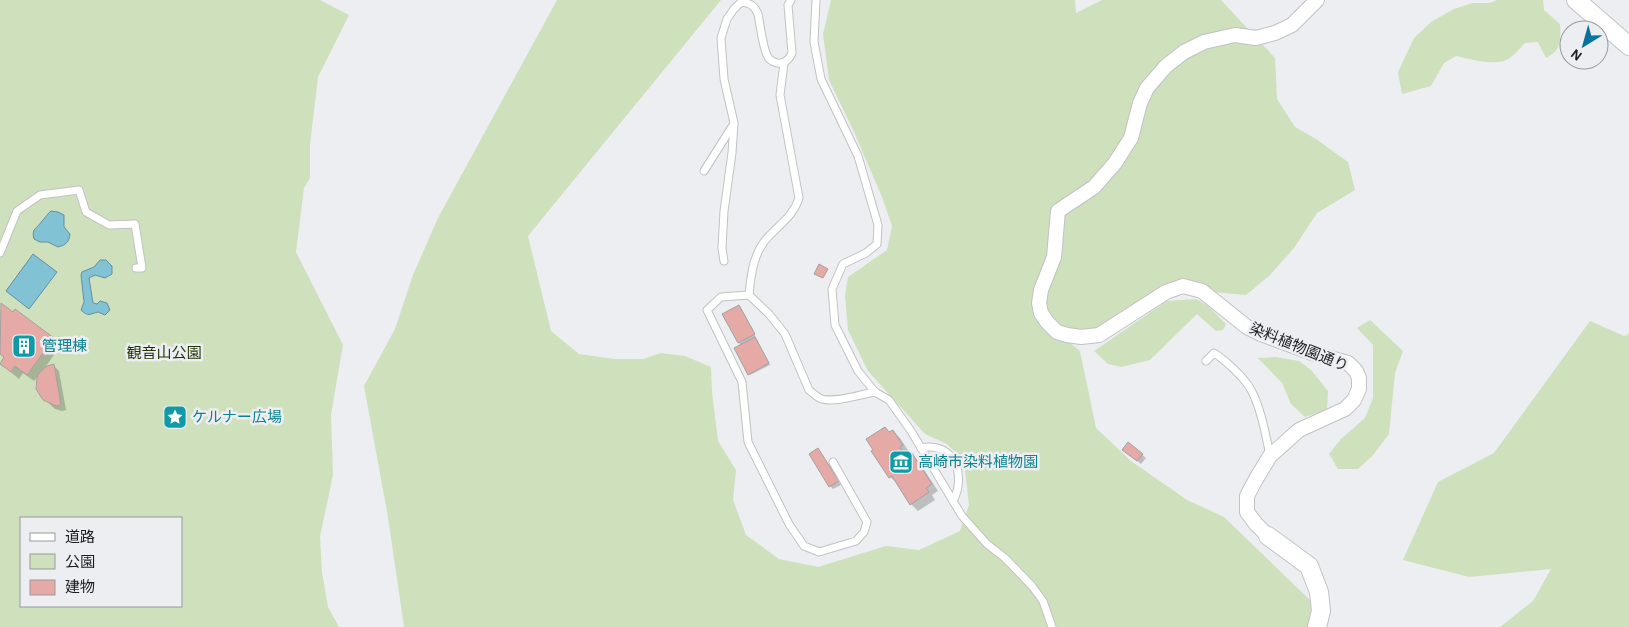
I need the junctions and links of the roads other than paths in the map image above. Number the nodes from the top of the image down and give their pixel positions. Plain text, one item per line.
1 (791, 0) edge
2 (816, 0) edge
3 (1317, 0) edge
4 (1576, 0) edge
5 (1629, 46) edge
6 (784, 63) junction
7 (734, 124) junction
8 (704, 171) dead end
9 (0, 253) edge
10 (724, 261) dead end
11 (136, 268) dead end
12 (749, 295) junction
13 (1206, 360) dead end
14 (875, 392) junction
15 (921, 448) junction
16 (1270, 456) junction
17 (833, 462) dead end
18 (953, 501) junction
19 (1268, 536) joint
20 (1052, 627) edge
21 (1317, 627) edge

1 - 6 lane
2 - 14 lane
3 - 16 street, 染料植物園通り
4 - 5 street
6 - 7 lane
6 - 12 lane
7 - 8 lane
7 - 10 lane
9 - 11 lane
12 - 14 lane
12 - 17 lane
13 - 16 lane
14 - 15 lane
15 - 18 lane
15 - 18 lane
16 - 19 street, 染料植物園通り
18 - 20 lane
19 - 21 street, 染料植物園通り

